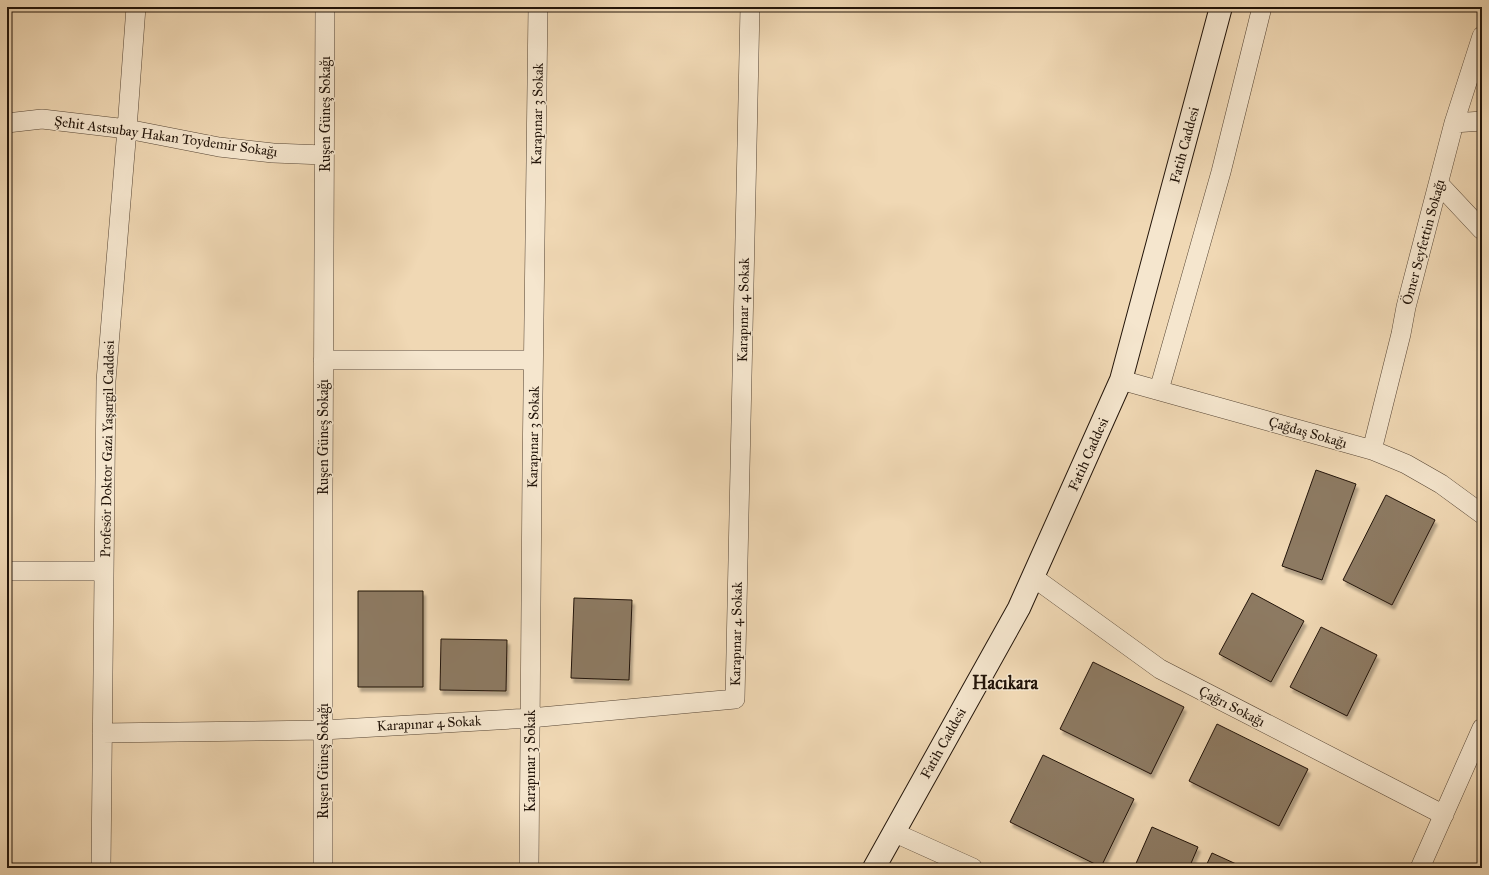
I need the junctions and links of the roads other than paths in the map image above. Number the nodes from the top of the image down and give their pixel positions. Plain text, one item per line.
1 (136, 7) edge
2 (325, 7) edge
3 (538, 7) edge
4 (750, 7) edge
5 (1221, 7) edge
6 (1262, 7) edge
7 (1482, 36) edge
8 (1482, 121) edge
9 (7, 123) edge
10 (1454, 123) junction
11 (127, 129) junction
12 (324, 156) junction
13 (1439, 184) junction
14 (1482, 230) edge
15 (323, 360) junction
16 (533, 360) junction
17 (1121, 380) junction
18 (1159, 390) junction
19 (1372, 450) junction
20 (1482, 514) edge
21 (7, 571) edge
22 (104, 571) junction
23 (1033, 577) junction
24 (530, 718) junction
25 (1482, 728) edge
26 (323, 730) junction
27 (102, 733) junction
28 (1444, 815) junction
29 (894, 832) junction
30 (1422, 867) edge
31 (101, 868) edge
32 (323, 868) edge
33 (529, 868) edge
34 (874, 868) edge
35 (973, 868) edge

1 - 11 street, Profesör Doktor Gazi Yaşargil Caddesi
2 - 12 street, Ruşen Güneş Sokağı
3 - 16 street, Karapınar 3 Sokak
4 - 24 street, Karapınar 4 Sokak
5 - 17 main road, Fatih Caddesi
6 - 18 street
7 - 10 street, Ömer Seyfettin Sokağı
8 - 10 street
9 - 11 street, Şehit Astsubay Hakan Toydemir Sokağı
10 - 13 street, Ömer Seyfettin Sokağı
11 - 12 street, Şehit Astsubay Hakan Toydemir Sokağı
11 - 22 street, Profesör Doktor Gazi Yaşargil Caddesi
12 - 15 street, Ruşen Güneş Sokağı
13 - 14 street
13 - 19 street, Ömer Seyfettin Sokağı
15 - 16 street
15 - 26 street, Ruşen Güneş Sokağı
16 - 24 street, Karapınar 3 Sokak
17 - 18 street, Çağdaş Sokağı
17 - 23 main road, Fatih Caddesi
18 - 19 street, Çağdaş Sokağı
19 - 20 street, Çağdaş Sokağı
21 - 22 street
22 - 27 street, Profesör Doktor Gazi Yaşargil Caddesi
23 - 28 street, Çağrı Sokağı
23 - 29 main road, Fatih Caddesi
24 - 26 street, Karapınar 4 Sokak
24 - 33 street, Karapınar 3 Sokak
25 - 28 street
26 - 27 street, Karapınar 4 Sokak
26 - 32 street, Ruşen Güneş Sokağı
27 - 31 street, Profesör Doktor Gazi Yaşargil Caddesi
28 - 30 street
29 - 34 main road, Fatih Caddesi
29 - 35 street

